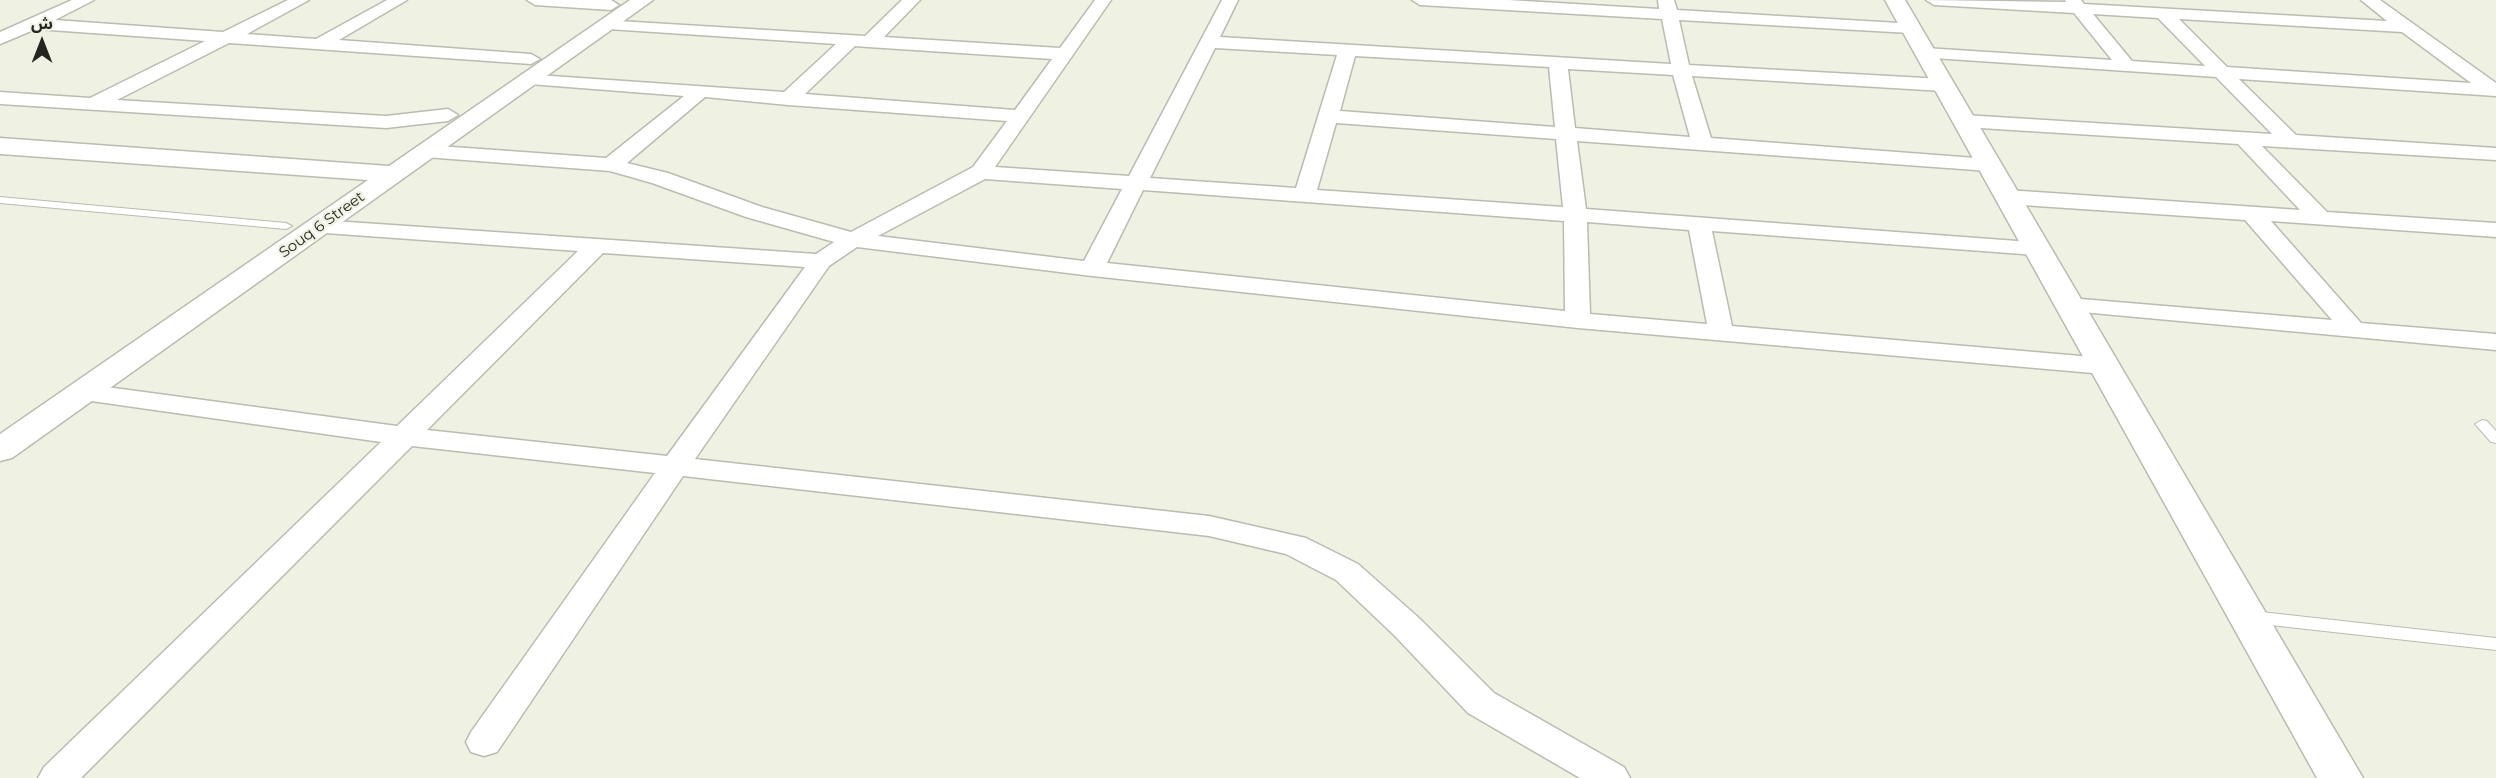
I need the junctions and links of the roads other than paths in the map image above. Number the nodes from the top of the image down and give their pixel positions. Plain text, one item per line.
1 (86, 0) edge
2 (301, 0) edge
3 (399, 0) edge
4 (535, 0) edge
5 (643, 0) edge
6 (912, 0) edge
7 (1103, 0) edge
8 (1230, 0) edge
9 (1420, 0) edge
10 (1894, 0) edge
11 (1934, 0) edge
12 (2369, 0) edge
13 (1567, 4) edge
14 (2075, 4) edge
15 (1667, 7) edge
16 (613, 10) edge
17 (2163, 13) junction
18 (34, 24) junction
19 (2406, 27) junction
20 (228, 36) junction
21 (0, 39) edge
22 (859, 41) junction
23 (1918, 41) junction
24 (1209, 42) junction
25 (319, 44) junction
26 (1348, 50) junction
27 (1065, 54) junction
28 (1558, 62) junction
29 (2126, 65) junction
30 (530, 69) junction
31 (1681, 69) junction
32 (2222, 72) junction
33 (1943, 85) junction
34 (2495, 90) edge
35 (700, 92) junction
36 (0, 98) edge
37 (788, 99) junction
38 (93, 104) junction
39 (448, 115) junction
40 (1021, 116) junction
41 (1328, 116) junction
42 (1964, 121) junction
43 (1566, 133) junction
44 (2244, 139) junction
45 (2291, 142) junction
46 (1702, 143) junction
47 (0, 146) edge
48 (425, 151) junction
49 (2496, 154) edge
50 (611, 165) junction
51 (1989, 165) junction
52 (365, 171) junction
53 (981, 172) junction
54 (394, 174) junction
55 (1136, 183) junction
56 (1305, 195) junction
57 (2007, 197) junction
58 (0, 200) edge
59 (2250, 212) junction
60 (1575, 214) junction
61 (2319, 217) junction
62 (1699, 223) junction
63 (286, 226) junction
64 (319, 227) junction
65 (2496, 230) edge
66 (854, 240) junction
67 (597, 246) junction
68 (2036, 248) junction
69 (821, 261) junction
70 (1092, 269) junction
71 (2069, 305) junction
72 (1578, 320) junction
73 (2352, 329) junction
74 (1721, 332) junction
75 (2496, 342) edge
76 (2104, 366) junction
77 (84, 392) junction
78 (0, 422) edge
79 (2482, 424) dead end
80 (404, 435) junction
81 (2496, 439) edge
82 (0, 450) edge
83 (675, 466) junction
84 (2247, 616) junction
85 (2496, 644) edge
86 (484, 742) dead end
87 (57, 778) edge
88 (1611, 778) edge
89 (2340, 778) edge

1 - 18 street
2 - 20 street
3 - 25 street
4 - 16 street
5 - 16 street, Souq 6 Street
6 - 22 street
7 - 27 street
8 - 24 street
9 - 13 street
10 - 23 street
11 - 14 street
12 - 19 street
13 - 15 street
14 - 17 street
14 - 29 street
15 - 23 street
15 - 31 street
16 - 22 street
16 - 30 street, Souq 6 Street
17 - 19 street
17 - 32 street
18 - 20 street
18 - 21 street
19 - 34 street
20 - 25 street
20 - 38 street
22 - 27 street
22 - 37 street
23 - 29 street
23 - 33 street
24 - 26 street
24 - 55 street
25 - 30 street
26 - 28 street
26 - 41 street
27 - 40 street
28 - 31 street
28 - 43 street
29 - 32 street
30 - 35 street
30 - 39 street, Souq 6 Street
30 - 48 street, Souq 6 Street
31 - 33 street
31 - 46 street
32 - 34 street
32 - 45 street
33 - 42 street
35 - 37 street
35 - 50 street
36 - 38 street
37 - 40 street
38 - 39 street
39 - 52 street, Souq 6 Street
40 - 53 street
41 - 43 street
41 - 56 street
42 - 44 street
42 - 51 street
43 - 46 street
43 - 60 street
44 - 45 street
44 - 61 street
45 - 49 street
46 - 51 street
47 - 52 street
48 - 50 street
48 - 54 street, Souq 6 Street
50 - 66 street
51 - 57 street
52 - 54 street
52 - 63 street, Souq 6 Street
53 - 55 street
53 - 66 street
54 - 64 street, Souq 6 Street
55 - 56 street
55 - 70 street
56 - 60 street
57 - 59 street
57 - 68 street
58 - 63 lane
59 - 61 street
59 - 73 street
60 - 62 street
60 - 72 street
61 - 65 street
62 - 68 street
62 - 74 street
63 - 78 street, Souq 6 Street
64 - 67 street
64 - 77 street, Souq 6 Street
66 - 69 street
66 - 70 street
67 - 69 street
67 - 80 street
68 - 71 street
69 - 83 street
70 - 72 street
71 - 73 street
71 - 76 street
72 - 74 street
73 - 75 street
74 - 76 street
76 - 84 street
77 - 80 street
77 - 82 street, Souq 6 Street
79 - 81 lane
80 - 83 street
80 - 87 street
83 - 86 street
83 - 88 street
84 - 85 lane
84 - 89 street

